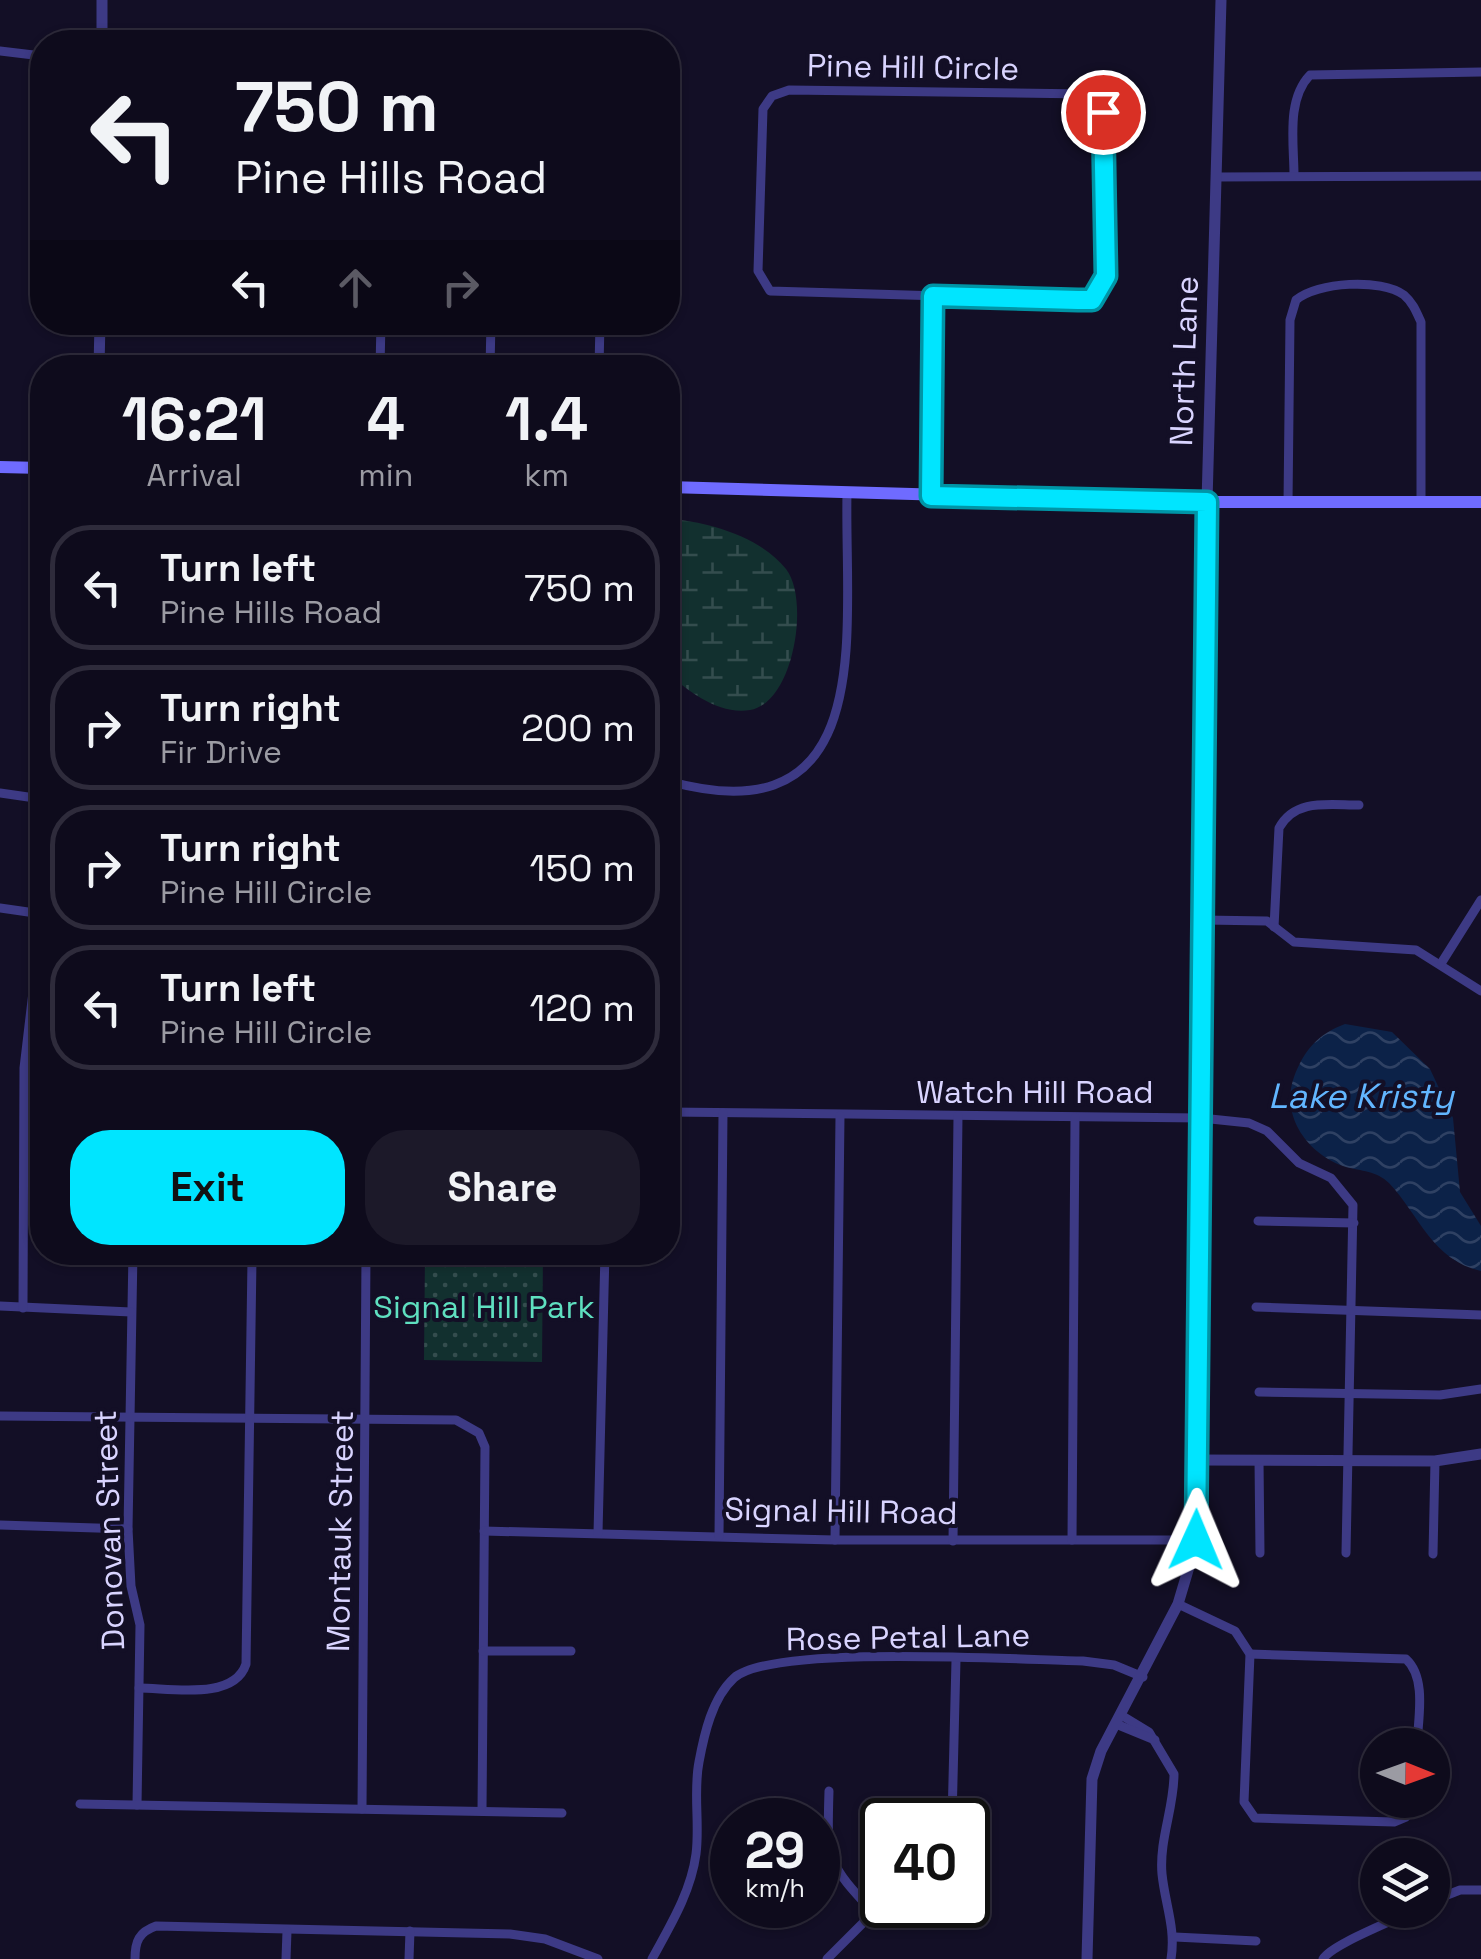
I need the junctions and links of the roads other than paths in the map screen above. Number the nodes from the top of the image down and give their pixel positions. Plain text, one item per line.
1 (102, 0) edge
2 (1221, 0) edge
3 (102, 30) edge
4 (0, 51) edge
5 (30, 55) edge
6 (1481, 72) edge
7 (1294, 176) junction
8 (1481, 176) edge
9 (1217, 177) junction
10 (933, 296) junction
11 (0, 467) edge
12 (30, 468) edge
13 (680, 488) edge
14 (846, 493) junction
15 (931, 496) junction
16 (1207, 502) junction
17 (1421, 502) junction
18 (1481, 502) edge
19 (1288, 503) junction
20 (680, 783) edge
21 (0, 793) edge
22 (30, 798) edge
23 (1359, 805) dead end
24 (1481, 900) edge
25 (0, 908) edge
26 (30, 913) edge
27 (1204, 920) junction
28 (1274, 927) junction
29 (1442, 962) junction
30 (1471, 984) junction
31 (1481, 990) edge
32 (1481, 999) edge
33 (30, 1017) edge
34 (680, 1112) edge
35 (723, 1113) junction
36 (840, 1116) junction
37 (958, 1116) junction
38 (1075, 1118) junction
39 (1202, 1118) junction
40 (1258, 1220) dead end
41 (1354, 1224) junction
42 (133, 1265) edge
43 (252, 1265) edge
44 (366, 1265) edge
45 (605, 1265) edge
46 (0, 1306) edge
47 (1256, 1307) dead end
48 (23, 1308) junction
49 (131, 1312) junction
50 (1353, 1312) junction
51 (1481, 1315) edge
52 (1481, 1388) edge
53 (1259, 1392) dead end
54 (1352, 1395) junction
55 (0, 1416) edge
56 (247, 1416) junction
57 (128, 1418) junction
58 (366, 1418) junction
59 (1481, 1454) edge
60 (1198, 1460) junction
61 (1259, 1460) junction
62 (1347, 1461) junction
63 (1435, 1461) junction
64 (0, 1525) edge
65 (128, 1528) junction
66 (484, 1531) junction
67 (598, 1533) junction
68 (719, 1536) junction
69 (834, 1540) junction
70 (1072, 1540) junction
71 (1196, 1540) junction
72 (953, 1541) junction
73 (1260, 1553) dead end
74 (1346, 1553) dead end
75 (1433, 1554) dead end
76 (1178, 1604) junction
77 (483, 1651) junction
78 (571, 1651) dead end
79 (1250, 1654) junction
80 (956, 1660) junction
81 (1143, 1677) junction
82 (138, 1688) junction
83 (1118, 1719) junction
84 (1417, 1728) edge
85 (830, 1791) dead end
86 (953, 1798) edge
87 (80, 1804) dead end
88 (137, 1805) junction
89 (362, 1808) junction
90 (482, 1811) junction
91 (562, 1813) dead end
92 (1404, 1818) edge
93 (1481, 1890) edge
94 (1450, 1894) edge
95 (860, 1898) edge
96 (860, 1927) edge
97 (1380, 1928) edge
98 (287, 1931) junction
99 (410, 1931) junction
100 (1175, 1937) junction
101 (1256, 1941) dead end
102 (135, 1959) edge
103 (286, 1959) edge
104 (409, 1959) edge
105 (598, 1959) edge
106 (652, 1959) edge
107 (827, 1959) edge
108 (1087, 1959) edge
109 (1171, 1959) edge
110 (1323, 1959) edge

1 - 3 street
2 - 9 street, North Lane
4 - 5 street
6 - 7 street
7 - 8 street
7 - 9 street
9 - 16 street, North Lane
10 - 10 street, Pine Hill Circle
10 - 15 street
11 - 12 main road
13 - 14 main road
14 - 15 main road
14 - 20 street
15 - 16 main road
16 - 19 main road
16 - 27 street, North Lane
17 - 18 main road
17 - 19 main road
17 - 19 street
21 - 22 street
23 - 28 street
24 - 29 street
25 - 26 street
27 - 28 street
27 - 39 street, North Lane
28 - 29 street
29 - 30 street
30 - 31 street
30 - 32 street
33 - 48 street
34 - 35 street, Watch Hill Road
35 - 36 street, Watch Hill Road
35 - 68 street
36 - 37 street, Watch Hill Road
36 - 69 street
37 - 38 street, Watch Hill Road
37 - 72 street
38 - 39 street, Watch Hill Road
38 - 70 street
39 - 41 street, Watch Hill Road
39 - 60 street, North Lane
40 - 41 street
41 - 50 street, Watch Hill Road
42 - 49 street, Donovan Street
43 - 56 street
44 - 58 street, Montauk Street
45 - 67 street
46 - 48 street
47 - 50 street
48 - 49 street
49 - 57 street, Donovan Street
50 - 51 street
50 - 54 street, Watch Hill Road
52 - 54 street
53 - 54 street
54 - 62 street, Watch Hill Road
55 - 57 street
56 - 57 street
56 - 58 street
56 - 82 street
57 - 65 street, Donovan Street
58 - 66 street
58 - 89 street, Montauk Street
59 - 63 street
60 - 61 street
60 - 71 street, North Lane
61 - 62 street
61 - 73 street
62 - 63 street
62 - 74 street, Watch Hill Road
63 - 75 street
64 - 65 street
65 - 82 street, Donovan Street
66 - 67 street, Signal Hill Road
66 - 77 street
67 - 68 street, Signal Hill Road
68 - 69 street, Signal Hill Road
69 - 72 street, Signal Hill Road
70 - 71 street, Signal Hill Road
70 - 72 street, Signal Hill Road
71 - 76 street, North Lane
76 - 79 street
76 - 81 street, North Lane
77 - 78 street
77 - 90 street
79 - 84 street
79 - 92 street
80 - 81 street, Rose Petal Lane
80 - 86 street
80 - 106 street, Rose Petal Lane
81 - 83 street, North Lane
82 - 88 street, Donovan Street
83 - 100 street
83 - 108 street, North Lane
85 - 95 street
87 - 88 street
88 - 89 street
89 - 90 street
90 - 91 street
93 - 94 street
96 - 107 street
97 - 110 street
98 - 99 street
98 - 102 street
98 - 103 street
99 - 104 street
99 - 105 street
100 - 101 street
100 - 109 street

